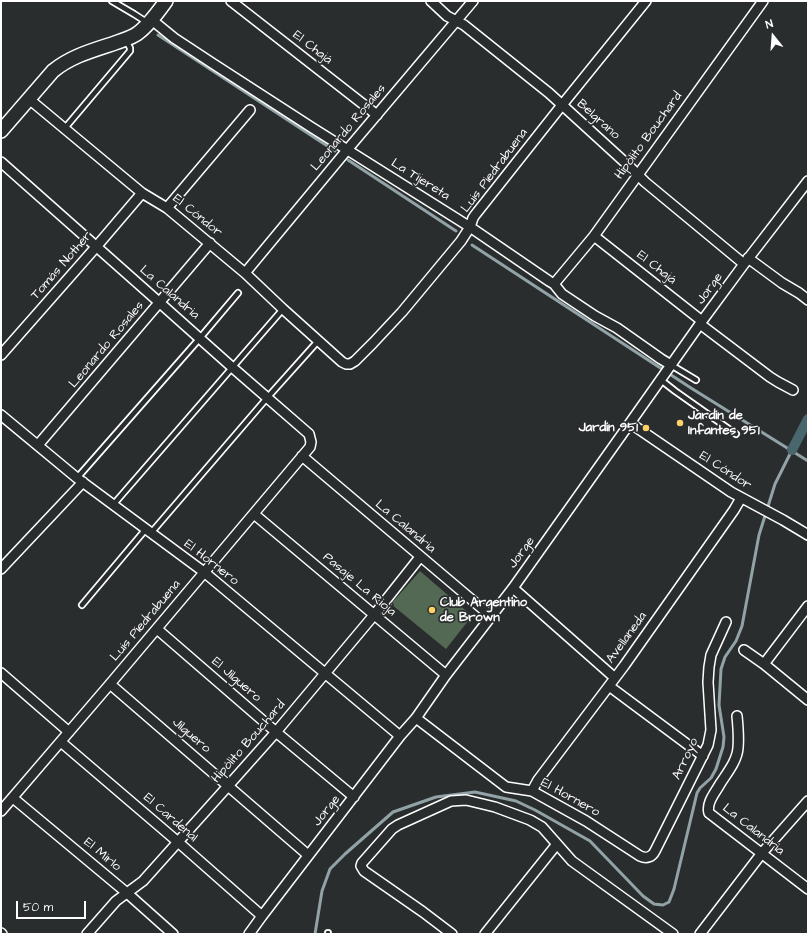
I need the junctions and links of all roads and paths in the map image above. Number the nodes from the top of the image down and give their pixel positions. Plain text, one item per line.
1 (112, 1) edge
2 (166, 1) edge
3 (231, 1) edge
4 (431, 1) edge
5 (472, 1) edge
6 (646, 1) edge
7 (763, 1) edge
8 (150, 21) junction
9 (456, 21) junction
10 (126, 39) junction
11 (29, 99) junction
12 (562, 105) junction
13 (250, 110) dead end
14 (376, 115) junction
15 (65, 128) junction
16 (1, 131) edge
17 (347, 150) junction
18 (1, 162) edge
19 (638, 174) junction
20 (808, 181) edge
21 (142, 193) junction
22 (167, 208) junction
23 (470, 227) junction
24 (594, 236) junction
25 (210, 243) junction
26 (96, 247) junction
27 (746, 261) junction
28 (246, 273) junction
29 (554, 284) junction
30 (238, 292) dead end
31 (808, 300) edge
32 (160, 302) junction
33 (283, 309) junction
34 (701, 322) junction
35 (200, 338) junction
36 (318, 341) junction
37 (1, 355) edge
38 (342, 362) joint
39 (232, 368) junction
40 (666, 372) junction
41 (696, 380) dead end
42 (793, 390) dead end
43 (267, 398) junction
44 (1, 415) edge
45 (630, 423) junction
46 (736, 434) dead end
47 (38, 445) junction
48 (310, 447) joint
49 (302, 456) junction
50 (80, 480) junction
51 (741, 498) junction
52 (113, 505) junction
53 (254, 514) junction
54 (148, 531) junction
55 (808, 535) edge
56 (420, 557) junction
57 (1, 568) edge
58 (204, 572) junction
59 (513, 588) junction
60 (82, 605) dead end
61 (808, 606) edge
62 (374, 614) junction
63 (490, 616) junction
64 (726, 622) dead end
65 (157, 629) junction
66 (744, 650) dead end
67 (764, 664) junction
68 (1, 673) edge
69 (324, 674) junction
70 (446, 675) junction
71 (615, 678) junction
72 (110, 684) junction
73 (609, 686) junction
74 (808, 700) edge
75 (737, 716) dead end
76 (416, 718) junction
77 (69, 732) junction
78 (276, 732) junction
79 (400, 736) junction
80 (61, 742) junction
81 (703, 756) junction
82 (228, 786) junction
83 (532, 791) junction
84 (354, 797) junction
85 (13, 798) junction
86 (808, 801) edge
87 (1, 811) edge
88 (178, 842) junction
89 (557, 844) junction
90 (762, 853) junction
91 (653, 854) joint
92 (308, 855) junction
93 (808, 889) edge
94 (127, 893) junction
95 (262, 916) junction
96 (251, 933) edge
97 (87, 934) edge
98 (173, 934) edge
99 (452, 934) edge
100 (485, 934) edge
101 (673, 934) edge
102 (700, 934) edge

1 - 8 lane
2 - 8 street
3 - 14 street, El Chajá
4 - 9 street, Belgrano
5 - 9 street, Leonardo Rosales
6 - 12 street, Luis Piedrabuena
7 - 19 street, Hipólito Bouchard
8 - 10 street
8 - 17 street, La Tijereta
9 - 12 street, Belgrano
9 - 14 street, Leonardo Rosales
10 - 11 street
10 - 15 lane
11 - 15 street, El Cóndor
11 - 16 street
12 - 19 street, Belgrano
12 - 23 street, Luis Piedrabuena
13 - 22 street
14 - 17 street, Leonardo Rosales
15 - 21 street, El Cóndor
17 - 23 street, La Tijereta
17 - 28 street, Leonardo Rosales
18 - 26 street, La Calandria
19 - 24 street, Hipólito Bouchard
19 - 27 street, Belgrano
20 - 27 street, Jorge
21 - 22 street, El Cóndor
21 - 26 street, Tomás Nother
22 - 25 street, El Cóndor
23 - 29 street, La Tijereta
23 - 38 street, Luis Piedrabuena
24 - 29 street, Hipólito Bouchard
24 - 34 street, El Chajá
25 - 28 street, El Cóndor
25 - 32 street, Leonardo Rosales
26 - 32 street, La Calandria
26 - 37 street, Tomás Nother
27 - 31 street, Belgrano
27 - 34 street, Jorge
28 - 33 street, El Cóndor
29 - 40 street, La Tijereta
30 - 35 lane
32 - 35 street, La Calandria
32 - 47 street, Leonardo Rosales
33 - 36 street, El Cóndor
33 - 39 lane
34 - 40 street, Jorge
34 - 42 street, El Chajá
35 - 39 street, La Calandria
35 - 50 lane
36 - 38 street, El Cóndor
36 - 43 lane
39 - 43 street, La Calandria
39 - 52 lane
40 - 41 lane
40 - 45 street, Jorge
40 - 46 lane
43 - 48 street, La Calandria
43 - 54 lane
44 - 47 street, El Hornero
45 - 51 street, El Cóndor
45 - 59 street, Jorge
47 - 50 street, El Hornero
48 - 49 street, Luis Piedrabuena
49 - 53 street, Luis Piedrabuena
49 - 56 street, La Calandria
50 - 52 street, El Hornero
50 - 57 street
51 - 55 street, El Cóndor
51 - 71 street, Avellaneda
52 - 54 street, El Hornero
53 - 58 street, Luis Piedrabuena
53 - 62 street, Pasaje La Rioja
54 - 58 street, El Hornero
54 - 60 lane
56 - 62 street, Hipólito Bouchard
56 - 63 street, La Calandria
58 - 65 street, Luis Piedrabuena
58 - 69 street, El Hornero
59 - 63 street, Jorge
59 - 71 street
61 - 67 street
62 - 69 street, Hipólito Bouchard
62 - 70 street, Pasaje La Rioja
63 - 70 street, Jorge
64 - 81 street, Arroyo
65 - 72 street, Luis Piedrabuena
65 - 78 street, El Jilguero
66 - 67 street
67 - 74 street
68 - 77 street
69 - 78 street, Hipólito Bouchard
69 - 79 street, El Hornero
70 - 76 street, Jorge
71 - 73 street, Avellaneda
72 - 77 street, Luis Piedrabuena
72 - 82 street, Jilguero
73 - 81 street
73 - 83 street, Avellaneda
75 - 90 street, La Calandria
76 - 79 street, Jorge
76 - 83 street, El Hornero
77 - 80 street, Luis Piedrabuena
78 - 82 street, Hipólito Bouchard
78 - 84 street, El Jilguero
79 - 84 street, Jorge
80 - 85 street, Luis Piedrabuena
80 - 88 street, El Cardenal
81 - 91 street, Arroyo
82 - 88 street, Hipólito Bouchard
82 - 92 street, Jilguero
83 - 91 street, El Hornero
84 - 92 street, Jorge
85 - 87 street, Luis Piedrabuena
85 - 94 street, El Mirlo
86 - 90 street
88 - 94 street, Hipólito Bouchard
88 - 95 street, El Cardenal
89 - 99 street
89 - 100 street
89 - 101 street
90 - 93 street, La Calandria
90 - 102 street
92 - 95 street, Jorge
94 - 97 street, Hipólito Bouchard
94 - 98 street, El Mirlo
95 - 96 street, Jorge

